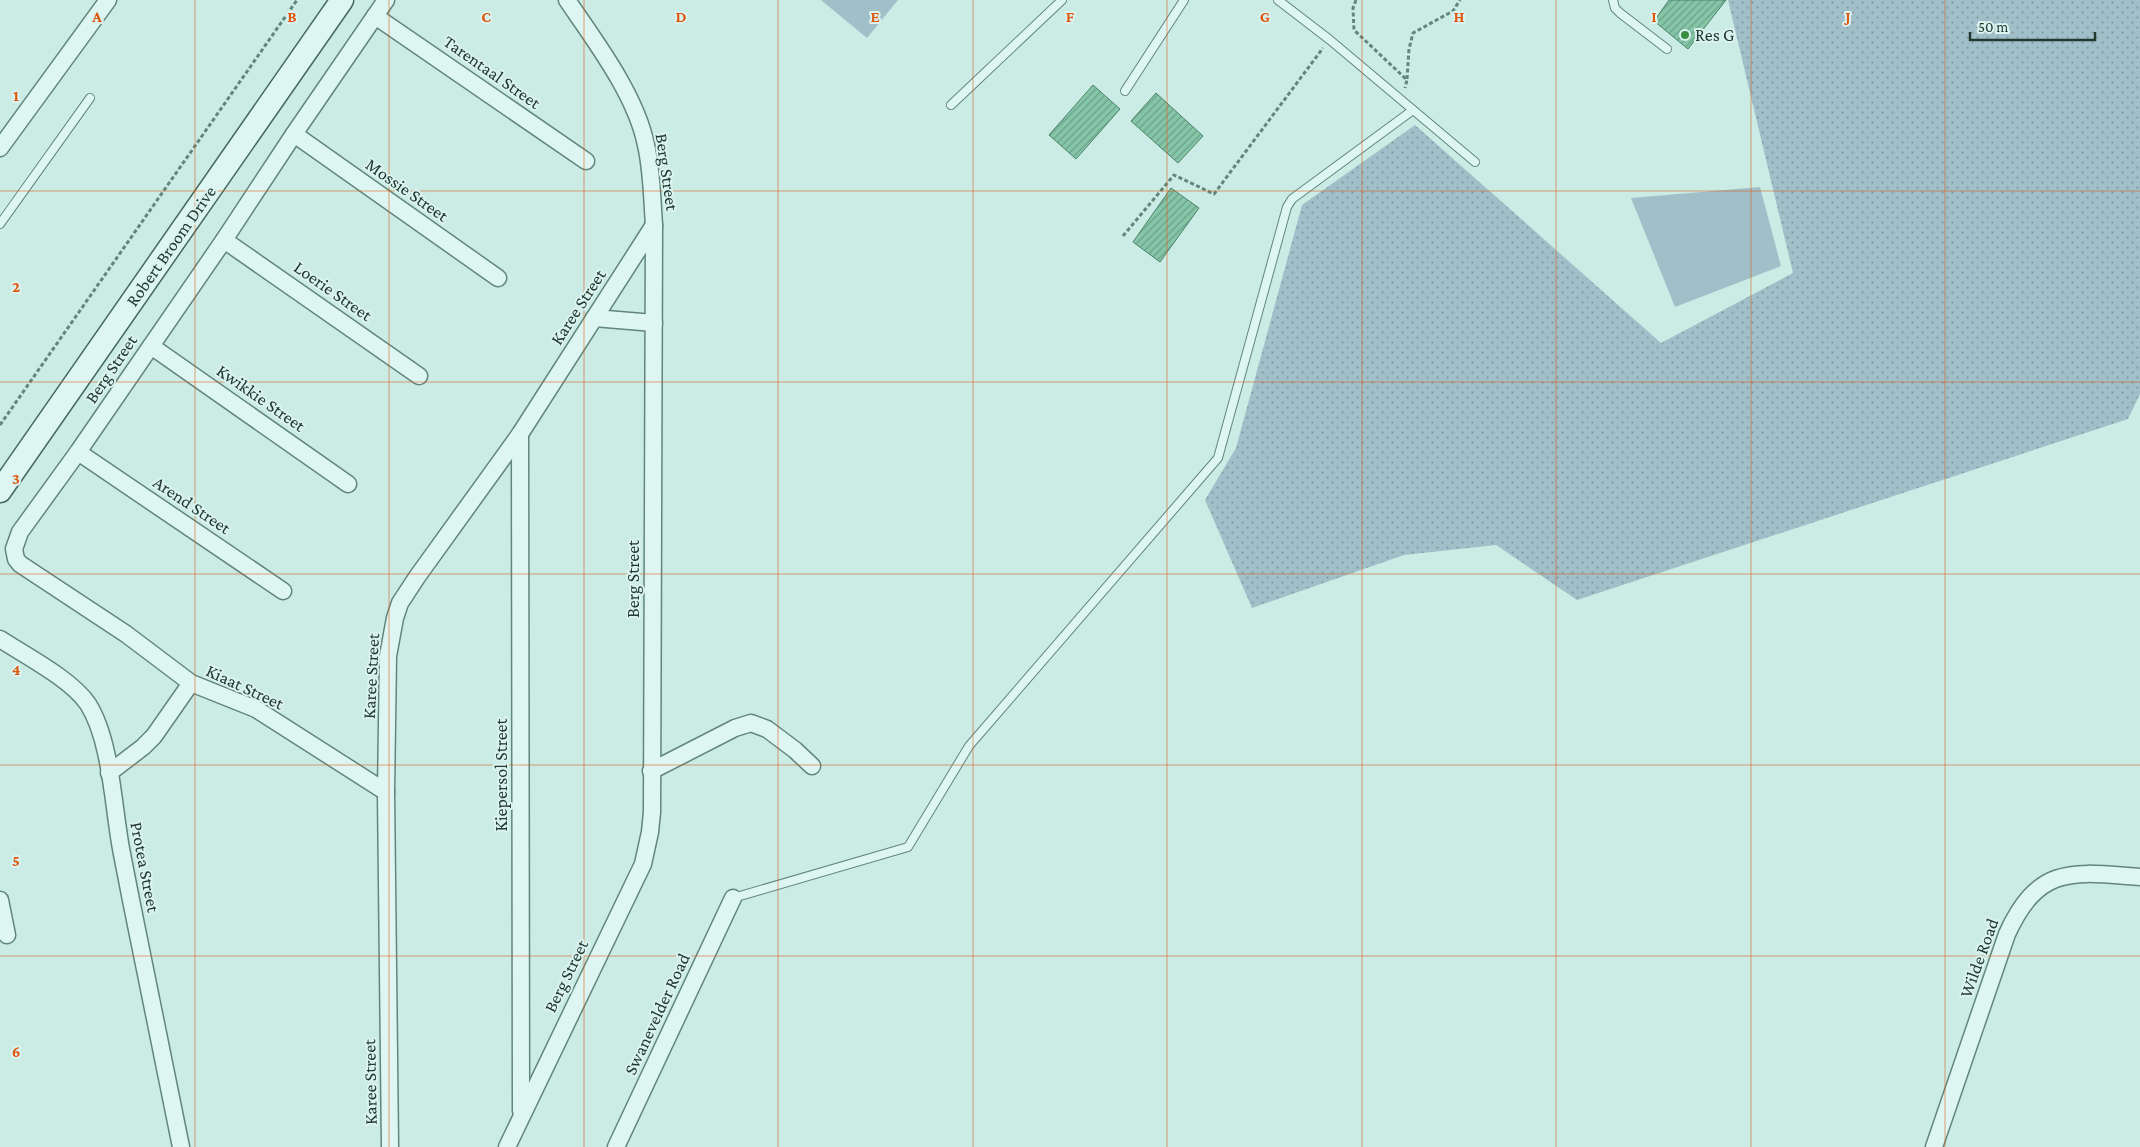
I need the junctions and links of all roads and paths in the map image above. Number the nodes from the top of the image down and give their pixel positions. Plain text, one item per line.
1 (108, 0) edge
2 (297, 0) edge
3 (342, 0) edge
4 (386, 0) edge
5 (567, 0) edge
6 (1062, 0) edge
7 (1184, 0) edge
8 (1278, 0) edge
9 (1356, 0) edge
10 (1460, 0) edge
11 (1613, 0) edge
12 (375, 16) junction
13 (1330, 40) junction
14 (1666, 49) dead end
15 (1407, 80) junction
16 (1125, 91) dead end
17 (90, 98) dead end
18 (1401, 100) junction
19 (951, 105) dead end
20 (1413, 110) junction
21 (294, 134) junction
22 (0, 148) edge
23 (586, 161) dead end
24 (1475, 162) dead end
25 (0, 224) edge
26 (654, 225) junction
27 (1123, 236) dead end
28 (224, 240) junction
29 (498, 278) dead end
30 (594, 318) junction
31 (654, 323) junction
32 (151, 346) junction
33 (420, 376) dead end
34 (0, 425) edge
35 (520, 434) junction
36 (78, 452) junction
37 (348, 484) dead end
38 (0, 491) edge
39 (283, 590) dead end
40 (0, 639) edge
41 (191, 683) junction
42 (812, 766) dead end
43 (651, 771) junction
44 (110, 773) junction
45 (386, 792) junction
46 (2140, 877) edge
47 (733, 898) joint
48 (0, 900) edge
49 (7, 935) dead end
50 (521, 1116) junction
51 (182, 1147) edge
52 (390, 1147) edge
53 (507, 1147) edge
54 (616, 1147) edge
55 (1934, 1147) edge

1 - 22 street
2 - 34 path
3 - 38 street, Robert Broom Drive
4 - 12 street, Berg Street
5 - 26 street, Berg Street
6 - 19 lane
7 - 16 lane
8 - 13 lane
9 - 15 path
10 - 15 path
11 - 14 lane
12 - 21 street, Berg Street
12 - 23 street, Tarentaal Street
13 - 18 lane
13 - 27 path
15 - 18 path
17 - 25 lane
18 - 20 lane
20 - 24 lane
20 - 47 lane
21 - 28 street, Berg Street
21 - 29 street, Mossie Street
26 - 30 street, Karee Street
26 - 31 street, Berg Street
28 - 32 street, Berg Street
28 - 33 street, Loerie Street
30 - 31 street
30 - 35 street, Karee Street
31 - 43 street, Berg Street
32 - 36 street, Berg Street
32 - 37 street, Kwikkie Street
35 - 45 street, Karee Street
35 - 50 street, Kiepersol Street
36 - 39 street, Arend Street
36 - 41 street, Berg Street
40 - 44 street, Protea Street
41 - 44 street, Kiaat Street
41 - 45 street, Kiaat Street
42 - 43 street
43 - 50 street, Berg Street
44 - 51 street, Protea Street
45 - 52 street, Karee Street
46 - 55 street, Wilde Road
47 - 54 street, Swanevelder Road
48 - 49 street
50 - 53 street, Berg Street

